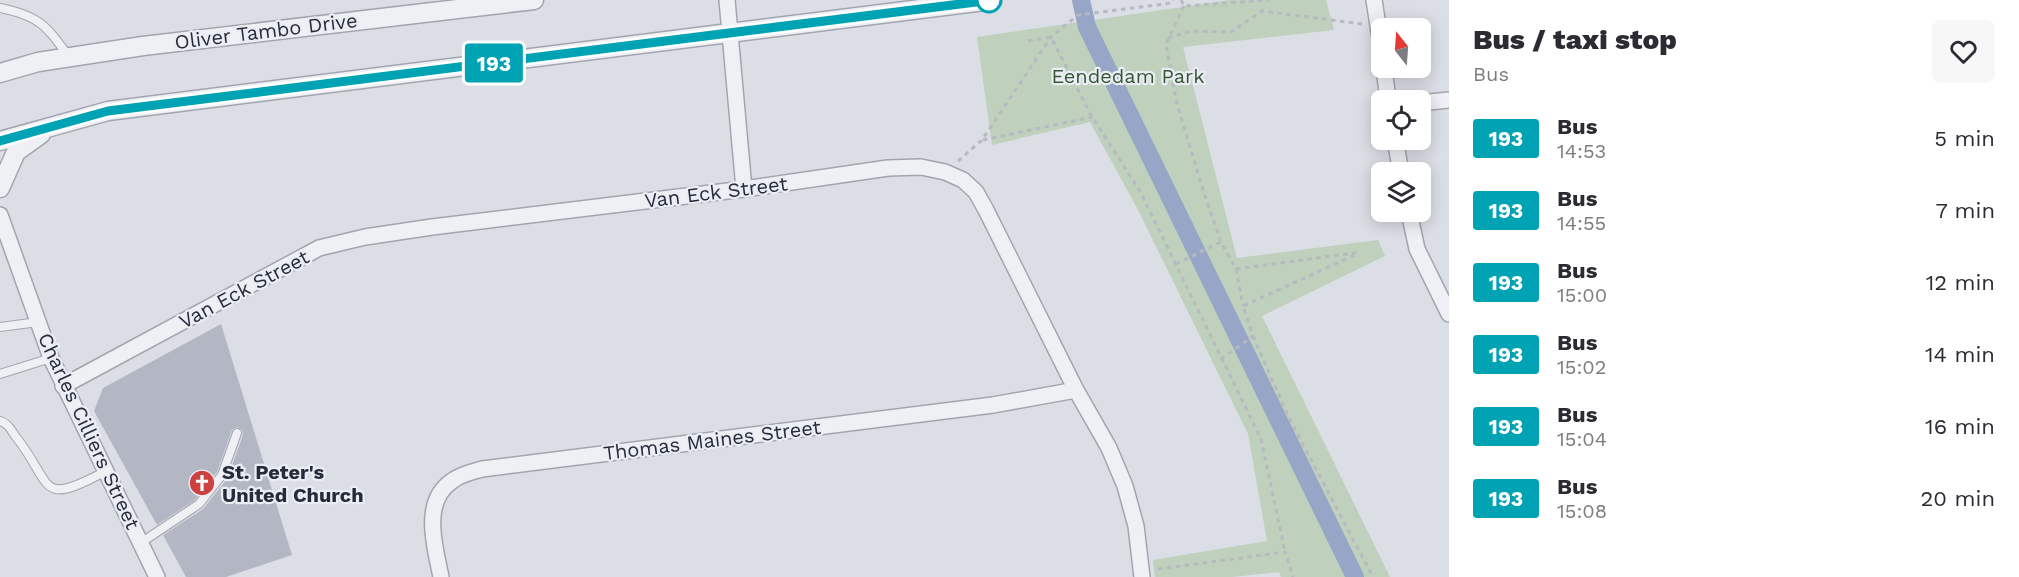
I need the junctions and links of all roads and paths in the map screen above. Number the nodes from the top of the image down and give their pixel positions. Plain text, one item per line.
1 (534, 0) edge
2 (727, 0) edge
3 (992, 0) edge
4 (1173, 0) edge
5 (1181, 0) edge
6 (1269, 0) edge
7 (1374, 0) edge
8 (1184, 6) junction
9 (0, 8) edge
10 (1377, 18) edge
11 (1371, 26) edge
12 (730, 34) junction
13 (1051, 37) junction
14 (1168, 38) junction
15 (1028, 41) dead end
16 (69, 57) junction
17 (0, 73) edge
18 (1449, 99) edge
19 (1431, 101) edge
20 (1092, 117) junction
21 (67, 122) junction
22 (982, 140) junction
23 (0, 141) edge
24 (945, 172) junction
25 (0, 188) edge
26 (744, 189) junction
27 (1, 220) edge
28 (1411, 222) edge
29 (1221, 242) junction
30 (1176, 264) junction
31 (1236, 269) junction
32 (1243, 306) junction
33 (1449, 314) edge
34 (38, 322) junction
35 (0, 327) edge
36 (1253, 336) junction
37 (51, 358) junction
38 (1221, 359) junction
39 (0, 374) edge
40 (63, 386) junction
41 (1076, 390) junction
42 (0, 421) edge
43 (237, 433) dead end
44 (106, 471) junction
45 (142, 542) junction
46 (1285, 552) junction
47 (1142, 574) edge
48 (158, 577) edge
49 (441, 577) edge
50 (1293, 577) edge
51 (1373, 577) edge

1 - 16 street, Oliver Tambo Drive
2 - 12 street
3 - 12 street
4 - 13 path
5 - 8 path
6 - 8 path
7 - 10 street
8 - 14 path
9 - 16 lane
11 - 14 path
12 - 21 street
12 - 26 street
13 - 15 path
13 - 20 path
13 - 22 path
14 - 29 path
16 - 17 street, Oliver Tambo Drive
18 - 19 street
20 - 22 path
20 - 30 path
21 - 23 street
21 - 25 street
22 - 24 path
24 - 26 street, Van Eck Street
24 - 41 street, Van Eck Street
26 - 40 street, Van Eck Street
27 - 34 street, Charles Cilliers Street
28 - 33 street
29 - 30 path
29 - 31 path
30 - 38 path
31 - 32 path
31 - 32 path
32 - 36 path
34 - 35 lane
34 - 37 street, Charles Cilliers Street
36 - 38 path
36 - 51 path
37 - 39 lane
37 - 40 street, Charles Cilliers Street
38 - 46 path
40 - 44 street, Charles Cilliers Street
41 - 47 street, Van Eck Street
41 - 49 street, Thomas Maines Street
42 - 44 lane
43 - 45 lane
44 - 45 street, Charles Cilliers Street
45 - 48 street, Charles Cilliers Street
46 - 47 path
46 - 50 path

